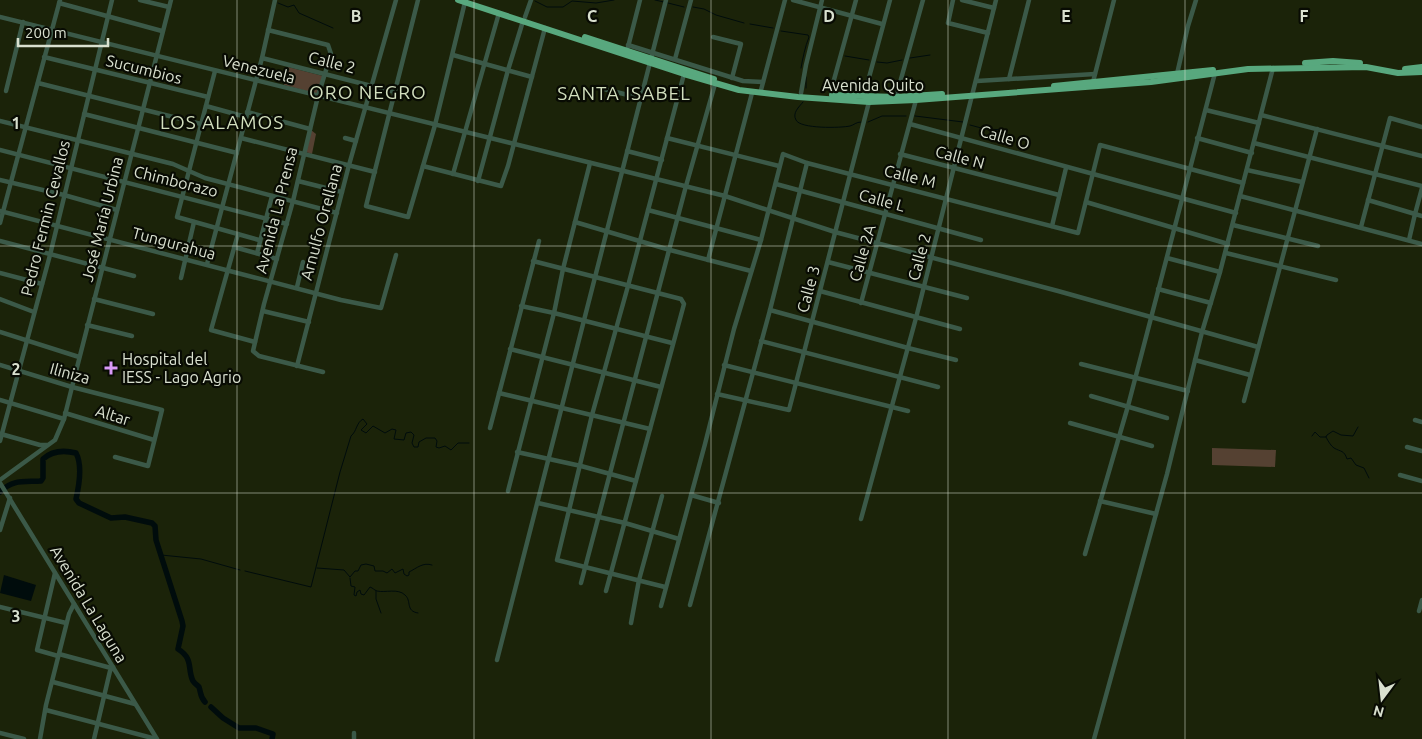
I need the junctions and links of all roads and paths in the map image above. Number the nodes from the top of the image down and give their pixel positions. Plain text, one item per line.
1 (112, 0) edge
2 (140, 0) edge
3 (171, 0) edge
4 (274, 0) edge
5 (396, 0) edge
6 (418, 0) edge
7 (472, 0) edge
8 (531, 0) edge
9 (640, 0) edge
10 (666, 0) edge
11 (691, 0) edge
12 (785, 0) edge
13 (793, 0) edge
14 (822, 0) edge
15 (856, 0) edge
16 (890, 0) edge
17 (923, 0) edge
18 (953, 0) edge
19 (962, 0) edge
20 (996, 0) edge
21 (1029, 0) edge
22 (1114, 0) edge
23 (1196, 0) edge
24 (60, 1) edge
25 (461, 1) edge
26 (169, 7) junction
27 (820, 8) junction
28 (994, 8) junction
29 (499, 12) junction
30 (108, 16) junction
31 (852, 16) junction
32 (0, 17) edge
33 (524, 19) junction
34 (23, 22) junction
35 (882, 24) junction
36 (545, 28) junction
37 (51, 30) junction
38 (268, 30) junction
39 (162, 32) junction
40 (988, 33) junction
41 (713, 36) dead end
42 (102, 42) junction
43 (628, 47) junction
44 (453, 55) junction
45 (155, 56) junction
46 (44, 57) junction
47 (651, 57) junction
48 (262, 58) junction
49 (675, 59) junction
50 (484, 63) junction
51 (1302, 65) junction
52 (1422, 67) edge
53 (1273, 68) junction
54 (94, 70) junction
55 (508, 70) junction
56 (215, 71) junction
57 (1422, 72) edge
58 (1215, 73) junction
59 (326, 74) junction
60 (684, 74) junction
61 (1095, 74) junction
62 (1177, 74) junction
63 (532, 77) junction
64 (732, 78) junction
65 (1009, 79) junction
66 (256, 81) junction
67 (976, 81) junction
68 (149, 82) junction
69 (763, 82) junction
70 (1093, 82) junction
71 (38, 83) junction
72 (715, 84) junction
73 (371, 85) junction
74 (604, 89) dead end
75 (761, 90) junction
76 (6, 91) dead end
77 (395, 92) junction
78 (752, 93) junction
79 (801, 94) junction
80 (974, 94) junction
81 (832, 95) junction
82 (88, 96) junction
83 (318, 96) junction
84 (864, 96) junction
85 (208, 97) junction
86 (896, 97) junction
87 (640, 98) junction
88 (916, 100) junction
89 (869, 102) junction
90 (206, 106) junction
91 (364, 108) junction
92 (142, 109) junction
93 (1206, 110) junction
94 (390, 113) junction
95 (84, 114) junction
96 (247, 114) junction
97 (1261, 115) junction
98 (0, 121) edge
99 (1259, 123) junction
100 (202, 124) junction
101 (910, 124) junction
102 (435, 125) junction
103 (26, 127) junction
104 (1422, 127) edge
105 (138, 128) junction
106 (310, 129) junction
107 (1317, 129) junction
108 (466, 132) junction
109 (241, 138) junction
110 (345, 138) dead end
111 (490, 138) junction
112 (667, 138) junction
113 (963, 138) junction
114 (1197, 138) junction
115 (78, 139) junction
116 (356, 141) junction
117 (196, 143) junction
118 (1254, 143) junction
119 (513, 144) junction
120 (698, 146) junction
121 (1382, 146) junction
122 (0, 150) edge
123 (627, 151) junction
124 (1252, 152) junction
125 (131, 153) junction
126 (237, 153) junction
127 (18, 154) junction
128 (900, 154) junction
129 (304, 155) junction
130 (736, 155) junction
131 (1310, 156) junction
132 (1422, 156) edge
133 (662, 160) junction
134 (590, 163) junction
135 (807, 163) junction
136 (349, 165) junction
137 (422, 166) junction
138 (779, 166) junction
139 (71, 167) junction
140 (955, 168) junction
141 (1066, 168) junction
142 (1191, 168) junction
143 (622, 170) junction
144 (1247, 170) junction
145 (188, 172) junction
146 (375, 172) junction
147 (850, 173) junction
148 (1375, 173) junction
149 (453, 174) junction
150 (1092, 174) junction
151 (657, 179) junction
152 (0, 180) edge
153 (298, 181) junction
154 (478, 181) junction
155 (124, 182) junction
156 (1302, 182) junction
157 (10, 183) junction
158 (1243, 183) junction
159 (228, 184) junction
160 (776, 184) junction
161 (893, 184) junction
162 (686, 186) junction
163 (1422, 187) edge
164 (801, 191) junction
165 (342, 192) junction
166 (64, 195) junction
167 (1059, 195) junction
168 (182, 196) junction
169 (272, 196) junction
170 (725, 196) junction
171 (1240, 196) junction
172 (947, 198) junction
173 (1183, 199) junction
174 (1368, 200) junction
175 (293, 201) junction
176 (842, 202) junction
177 (1086, 202) junction
178 (222, 206) junction
179 (117, 210) junction
180 (648, 210) junction
181 (768, 210) junction
182 (2, 211) edge
183 (1295, 211) junction
184 (337, 212) junction
185 (1236, 213) junction
186 (886, 214) junction
187 (1415, 214) junction
188 (1422, 216) edge
189 (265, 218) junction
190 (678, 218) junction
191 (793, 219) junction
192 (194, 222) junction
193 (575, 222) junction
194 (0, 223) edge
195 (286, 224) junction
196 (57, 225) junction
197 (1233, 225) junction
198 (1052, 226) junction
199 (1361, 227) junction
200 (216, 228) junction
201 (716, 228) junction
202 (939, 228) junction
203 (1174, 228) junction
204 (835, 232) junction
205 (606, 233) junction
206 (238, 234) junction
207 (1288, 238) junction
208 (110, 239) junction
209 (259, 240) junction
210 (761, 240) junction
211 (981, 240) dead end
212 (1409, 240) junction
213 (0, 241) edge
214 (539, 241) dead end
215 (639, 242) junction
216 (877, 244) junction
217 (1228, 244) junction
218 (1422, 244) edge
219 (1318, 246) dead end
220 (234, 247) junction
221 (670, 250) junction
222 (1226, 252) junction
223 (257, 253) junction
224 (50, 255) junction
225 (396, 255) dead end
226 (185, 258) junction
227 (931, 258) junction
228 (1167, 258) junction
229 (277, 259) junction
230 (708, 260) junction
231 (533, 261) junction
232 (303, 262) dead end
233 (828, 262) junction
234 (207, 264) junction
235 (1281, 266) junction
236 (102, 268) junction
237 (563, 269) junction
238 (228, 270) junction
239 (751, 271) junction
240 (1220, 272) junction
241 (0, 273) edge
242 (869, 273) junction
243 (134, 276) dead end
244 (595, 277) junction
245 (181, 278) dead end
246 (1336, 280) dead end
247 (271, 281) junction
248 (42, 284) junction
249 (628, 286) junction
250 (297, 287) junction
251 (924, 287) junction
252 (1158, 289) junction
253 (820, 291) junction
254 (315, 292) junction
255 (658, 293) junction
256 (967, 298) dead end
257 (0, 299) edge
258 (94, 299) junction
259 (861, 303) junction
260 (1211, 303) junction
261 (521, 306) junction
262 (770, 310) junction
263 (262, 311) junction
264 (34, 312) junction
265 (554, 313) junction
266 (153, 314) dead end
267 (1150, 317) junction
268 (916, 318) junction
269 (584, 320) junction
270 (309, 322) junction
271 (812, 322) junction
272 (88, 325) junction
273 (616, 328) junction
274 (960, 329) dead end
275 (0, 332) edge
276 (1202, 332) junction
277 (132, 336) dead end
278 (646, 336) junction
279 (27, 340) junction
280 (762, 341) junction
281 (255, 342) junction
282 (672, 343) junction
283 (908, 348) junction
284 (1258, 348) junction
285 (510, 349) junction
286 (804, 352) junction
287 (80, 357) junction
288 (542, 357) junction
289 (956, 360) dead end
290 (1196, 360) junction
291 (573, 364) junction
292 (724, 364) junction
293 (1081, 364) dead end
294 (0, 365) edge
295 (297, 366) junction
296 (753, 371) junction
297 (19, 372) junction
298 (323, 372) dead end
299 (605, 372) junction
300 (1250, 375) junction
301 (1136, 376) junction
302 (900, 378) junction
303 (635, 380) junction
304 (796, 383) junction
305 (72, 387) junction
306 (661, 387) junction
307 (938, 387) dead end
308 (1188, 391) junction
309 (499, 393) junction
310 (717, 394) junction
311 (1091, 396) dead end
312 (0, 400) edge
313 (745, 400) junction
314 (1244, 400) dead end
315 (531, 401) junction
316 (11, 403) junction
317 (1128, 406) junction
318 (563, 408) junction
319 (892, 408) junction
320 (908, 411) dead end
321 (592, 415) junction
322 (64, 416) junction
323 (1167, 418) dead end
324 (1415, 420) dead end
325 (1422, 422) edge
326 (623, 423) junction
327 (1070, 423) dead end
328 (490, 428) dead end
329 (650, 429) junction
330 (1, 434) edge
331 (1120, 436) junction
332 (154, 440) junction
333 (0, 441) edge
334 (47, 445) junction
335 (1152, 446) dead end
336 (1408, 447) dead end
337 (1422, 451) edge
338 (517, 452) junction
339 (115, 457) dead end
340 (550, 459) junction
341 (581, 466) junction
342 (610, 474) junction
343 (1400, 475) dead end
344 (636, 481) junction
345 (1422, 481) edge
346 (0, 483) edge
347 (508, 491) dead end
348 (691, 495) junction
349 (8, 496) junction
350 (662, 496) dead end
351 (1100, 501) junction
352 (538, 503) junction
353 (719, 503) junction
354 (570, 511) junction
355 (1156, 514) junction
356 (599, 517) junction
357 (861, 519) dead end
358 (625, 523) junction
359 (0, 530) edge
360 (653, 531) junction
361 (678, 539) junction
362 (1085, 554) dead end
363 (586, 568) junction
364 (56, 573) junction
365 (612, 574) junction
366 (639, 580) junction
367 (581, 583) dead end
368 (665, 587) junction
369 (606, 591) dead end
370 (1422, 600) edge
371 (74, 604) junction
372 (690, 604) dead end
373 (661, 606) dead end
374 (0, 607) edge
375 (1419, 611) dead end
376 (44, 618) junction
377 (66, 623) junction
378 (631, 623) dead end
379 (59, 655) junction
380 (498, 660) dead end
381 (112, 668) junction
382 (53, 682) junction
383 (105, 696) junction
384 (135, 704) junction
385 (46, 710) junction
386 (98, 724) junction
387 (0, 733) edge
388 (24, 739) edge
389 (40, 739) edge
390 (94, 739) edge
391 (157, 739) edge
392 (1094, 739) edge

1 - 30 street, Pedro Fermin Cevallos
2 - 26 street
3 - 26 street, José María Urbina
4 - 38 street
5 - 73 street, Arnulfo Orellana
6 - 77 street
7 - 33 highway, Avenida Quito
8 - 33 street
9 - 43 street
10 - 47 street
11 - 49 street
12 - 69 street
13 - 27 street
14 - 27 street
15 - 31 street
16 - 35 street
17 - 86 street
18 - 40 street
19 - 28 street
20 - 28 street, Calle 2
21 - 65 street
22 - 61 street
23 - 62 street
24 - 30 street
24 - 37 street
25 - 29 highway, Avenida Quito
25 - 44 street
26 - 39 street, José María Urbina
27 - 31 street
27 - 79 street
28 - 40 street, Calle 2
29 - 33 highway, Avenida Quito
29 - 50 street
30 - 39 street
30 - 42 street, Pedro Fermin Cevallos
31 - 35 street
31 - 81 street
32 - 34 street, Venezuela
33 - 36 highway, Avenida Quito
33 - 43 highway, Avenida Quito
33 - 55 street
34 - 37 street, Venezuela
34 - 76 street
35 - 84 street
36 - 47 highway, Avenida Quito
36 - 63 street
37 - 42 street, Venezuela
37 - 46 street
38 - 48 street
38 - 59 street, Avenida La Prensa
39 - 45 street, José María Urbina
40 - 67 street, Calle 2
41 - 64 street
42 - 45 street, Venezuela
42 - 54 street, Pedro Fermin Cevallos
43 - 47 highway, Avenida Quito
44 - 50 street
44 - 102 street
45 - 56 street, Venezuela
45 - 68 street, José María Urbina
46 - 54 street, Sucumbios
46 - 71 street
47 - 49 street
47 - 60 highway, Avenida Quito
47 - 75 highway, Avenida Quito
47 - 87 street
48 - 59 street, Calle 2
48 - 66 street
49 - 64 street
50 - 55 street
50 - 108 street
51 - 52 highway
51 - 53 highway, Avenida Quito
51 - 57 highway
51 - 62 highway, Avenida Quito
53 - 58 highway, Avenida Quito
53 - 97 street
54 - 68 street, Sucumbios
54 - 82 street, Pedro Fermin Cevallos
55 - 63 street
55 - 111 street
56 - 66 street, Venezuela
56 - 85 street
58 - 80 highway, Avenida Quito
58 - 93 street
59 - 73 street, Calle 2
59 - 83 street, Avenida La Prensa
60 - 72 highway, Avenida Quito
60 - 112 street
61 - 65 street
61 - 70 street
62 - 70 highway, Avenida Quito
63 - 119 street
64 - 69 street
65 - 67 street
66 - 83 street, Venezuela
66 - 96 street
67 - 80 street, Calle 2
68 - 85 street, Sucumbios
68 - 92 street, José María Urbina
69 - 75 street
70 - 80 highway, Avenida Quito
71 - 82 street
71 - 103 street
72 - 78 highway, Avenida Quito
72 - 120 street
73 - 77 street, Calle 2
73 - 91 street, Arnulfo Orellana
74 - 87 street
75 - 79 highway, Avenida Quito
77 - 94 street
78 - 89 highway, Avenida Quito
78 - 130 street
79 - 81 highway, Avenida Quito
80 - 86 highway, Avenida Quito
80 - 88 highway, Avenida Quito
80 - 113 street, Calle 2
81 - 84 highway, Avenida Quito
82 - 92 street
82 - 95 street, Pedro Fermin Cevallos
83 - 91 street, Venezuela
83 - 106 street, Avenida La Prensa
84 - 86 highway, Avenida Quito
85 - 90 street
87 - 123 street
88 - 89 highway, Avenida Quito
88 - 101 street, Calle 2A
89 - 147 street, Calle 3
90 - 96 street
90 - 100 street
91 - 94 street, Venezuela
91 - 116 street, Arnulfo Orellana
92 - 100 street
92 - 105 street, José María Urbina
93 - 99 street
93 - 114 street
94 - 102 street, Venezuela
94 - 146 street
95 - 105 street
95 - 115 street, Pedro Fermin Cevallos
96 - 106 street
96 - 109 street
97 - 99 street
97 - 107 street
98 - 103 street
99 - 118 street
100 - 117 street
101 - 113 street, Calle O
101 - 128 street, Calle 2A
102 - 108 street, Venezuela
102 - 137 street
103 - 115 street
103 - 127 street
104 - 121 street
105 - 117 street
105 - 125 street, José María Urbina
106 - 129 street, Avenida La Prensa
107 - 121 street
107 - 131 street
108 - 111 street, Venezuela
108 - 149 street
109 - 126 street
109 - 129 street
110 - 116 street
111 - 119 street, Venezuela
111 - 154 street
112 - 120 street
112 - 133 street
113 - 140 street, Calle 2
113 - 141 street, Calle O
114 - 124 street
114 - 142 street
115 - 125 street
115 - 139 street, Pedro Fermin Cevallos
116 - 136 street, Arnulfo Orellana
117 - 126 street
117 - 145 street
118 - 124 street
118 - 131 street
119 - 134 street, Venezuela
119 - 154 street
120 - 130 street
120 - 162 street
121 - 132 street
121 - 148 street
122 - 127 street, Chimborazo
123 - 133 street
123 - 143 street
124 - 144 street
125 - 145 street
125 - 155 street, José María Urbina
126 - 159 street
127 - 139 street, Chimborazo
127 - 157 street
128 - 140 street, Calle N
128 - 161 street, Calle 2A
129 - 136 street
129 - 153 street, Avenida La Prensa
130 - 138 street
130 - 170 street
131 - 148 street
131 - 156 street
133 - 151 street
134 - 143 street, Venezuela
134 - 193 street
135 - 138 street, Calle M
135 - 147 street, Calle M
135 - 164 street
136 - 146 street
136 - 165 street, Arnulfo Orellana
137 - 146 street
137 - 149 street
138 - 160 street
139 - 155 street, Chimborazo
139 - 166 street, Pedro Fermin Cevallos
140 - 167 street, Calle N
140 - 172 street, Calle 2
141 - 150 street, Calle O
141 - 167 street
142 - 150 street
142 - 158 street
142 - 173 street
143 - 151 street, Venezuela
143 - 205 street
144 - 156 street
144 - 158 street
145 - 159 street
145 - 168 street
147 - 161 street, Calle M
147 - 176 street, Calle 3
148 - 163 street
148 - 174 street
149 - 154 street
150 - 173 street, Calle O
150 - 177 street
151 - 162 street, Venezuela
151 - 180 street
152 - 157 street
153 - 165 street
153 - 175 street, Avenida La Prensa
155 - 168 street, Chimborazo
155 - 179 street, José María Urbina
156 - 183 street
157 - 166 street
157 - 182 street
158 - 171 street
159 - 169 street
159 - 178 street
160 - 164 street, Calle L
160 - 181 street
161 - 172 street, Calle M
161 - 186 street, Calle 2A
162 - 170 street, Venezuela
162 - 190 street
163 - 187 street
164 - 176 street, Calle L
164 - 191 street
165 - 184 street, Arnulfo Orellana
166 - 179 street
166 - 196 street, Pedro Fermin Cevallos
167 - 198 street
168 - 178 street, Chimborazo
168 - 192 street
169 - 175 street
169 - 189 street
170 - 181 street, Venezuela
170 - 201 street
171 - 183 street
171 - 185 street
172 - 198 street, Calle M
172 - 202 street, Calle 2
173 - 185 street, Calle O
173 - 203 street
174 - 187 street
174 - 199 street
175 - 184 street
175 - 195 street, Avenida La Prensa
176 - 186 street, Calle L
176 - 204 street, Calle 3
177 - 198 street, Calle M
177 - 203 street
178 - 189 street, Chimborazo
178 - 200 street
179 - 208 street, José María Urbina
180 - 190 street
180 - 215 street
181 - 191 street, Venezuela
181 - 210 street
182 - 194 street
182 - 196 street, Tungurahua
183 - 199 street
183 - 207 street
184 - 254 street, Arnulfo Orellana
185 - 197 street
186 - 202 street, Calle L
186 - 216 street, Calle 2A
187 - 188 street
187 - 212 street
189 - 195 street, Chimborazo
189 - 209 street
190 - 201 street
190 - 221 street
191 - 204 street
191 - 262 street
192 - 200 street
192 - 226 street
193 - 205 street
193 - 237 street
195 - 229 street, Avenida La Prensa
196 - 208 street, Tungurahua
196 - 224 street, Pedro Fermin Cevallos
197 - 207 street
197 - 217 street
199 - 212 street
200 - 206 street
200 - 234 street
201 - 210 street
201 - 230 street
202 - 211 street, Calle L
202 - 227 street, Calle 2
203 - 217 street
203 - 228 street
204 - 216 street
204 - 233 street, Calle 3
205 - 215 street
205 - 244 street
206 - 209 street
206 - 220 street
207 - 219 street
207 - 235 street
208 - 226 street, Tungurahua
208 - 236 street, José María Urbina
209 - 223 street
210 - 239 street
212 - 218 street
213 - 224 street
214 - 231 street
215 - 221 street
215 - 249 street
216 - 227 street
216 - 242 street, Calle 2A
217 - 222 street
220 - 223 street
220 - 238 street
221 - 230 street
221 - 255 street
222 - 235 street
222 - 240 street
223 - 229 street
224 - 236 street
224 - 248 street, Pedro Fermin Cevallos
225 - 254 street, Tungurahua
226 - 234 street, Tungurahua
226 - 245 street
227 - 251 street, Calle 2
227 - 267 street
228 - 240 street
228 - 252 street
229 - 247 street, Avenida La Prensa
230 - 239 street
231 - 237 street
231 - 261 street
232 - 250 street
233 - 242 street
233 - 253 street, Calle 3
234 - 238 street, Tungurahua
235 - 246 street
235 - 284 street
236 - 243 street
236 - 258 street, José María Urbina
237 - 244 street
237 - 265 street
238 - 247 street, Tungurahua
238 - 281 street
239 - 292 street
240 - 260 street
241 - 248 street
242 - 251 street
242 - 259 street, Calle 2A
244 - 249 street
244 - 269 street
247 - 250 street, Tungurahua
247 - 263 street, Avenida La Prensa
248 - 264 street, Pedro Fermin Cevallos
249 - 255 street
249 - 273 street
250 - 254 street, Tungurahua
251 - 256 street
251 - 268 street, Calle 2
252 - 260 street
252 - 267 street
253 - 259 street
253 - 271 street, Calle 3
254 - 270 street, Arnulfo Orellana
255 - 278 street
255 - 282 street
257 - 264 street
258 - 266 street
258 - 272 street, José María Urbina
259 - 268 street
260 - 276 street
261 - 265 street
261 - 285 street
262 - 271 street
262 - 280 street
263 - 270 street
263 - 281 street, Avenida La Prensa
264 - 279 street, Pedro Fermin Cevallos
265 - 269 street
265 - 288 street
267 - 276 street
267 - 301 street
268 - 274 street
268 - 283 street, Calle 2
269 - 273 street
269 - 291 street
270 - 295 street, Arnulfo Orellana
271 - 283 street
271 - 286 street, Calle 3
272 - 277 street
272 - 287 street, José María Urbina
273 - 278 street
273 - 299 street
275 - 279 street
276 - 284 street
276 - 290 street
278 - 282 street
278 - 303 street
279 - 287 street
279 - 297 street, Pedro Fermin Cevallos
280 - 286 street
280 - 296 street
281 - 295 street, Avenida La Prensa
282 - 306 street
283 - 289 street
283 - 302 street, Calle 2
284 - 300 street
285 - 288 street
285 - 309 street
286 - 302 street
286 - 304 street, Calle 3
287 - 305 street, José María Urbina
288 - 291 street
288 - 315 street
290 - 300 street
290 - 308 street
291 - 299 street
291 - 318 street
292 - 296 street
292 - 310 street
293 - 301 street
294 - 297 street, Iliniza
295 - 298 street
296 - 304 street
296 - 313 street
297 - 305 street, Iliniza
297 - 316 street, Pedro Fermin Cevallos
299 - 303 street
299 - 321 street
300 - 314 street
301 - 308 street
301 - 317 street
302 - 307 street
302 - 319 street, Calle 2
303 - 306 street
303 - 326 street
304 - 313 street, Calle 3
304 - 319 street
305 - 322 street, José María Urbina
305 - 332 street, Iliniza
306 - 329 street
308 - 355 street
309 - 315 street
309 - 328 street
310 - 313 street, Calle 3
310 - 348 street
311 - 317 street
312 - 316 street, Altar
313 - 353 street
315 - 318 street
315 - 338 street
316 - 322 street, Altar
316 - 330 street, Pedro Fermin Cevallos
317 - 323 street
317 - 331 street
318 - 321 street
318 - 340 street
319 - 320 street
319 - 357 street, Calle 2
321 - 326 street
321 - 341 street
322 - 332 street, Altar
322 - 334 street, José María Urbina
324 - 325 street
326 - 329 street
326 - 342 street
327 - 331 street
329 - 344 street
330 - 333 street, Pedro Fermin Cevallos
330 - 334 street
331 - 335 street
331 - 351 street
332 - 339 street
334 - 346 street
336 - 337 street
338 - 340 street
338 - 347 street
340 - 341 street
340 - 352 street
341 - 342 street
341 - 354 street
342 - 344 street
342 - 356 street
343 - 345 street
344 - 358 street
346 - 349 street, Avenida La Laguna
348 - 353 street
348 - 361 street
349 - 359 street
349 - 364 street, Avenida La Laguna
350 - 360 street
351 - 355 street
351 - 362 street
352 - 354 street
352 - 380 street
353 - 372 street
354 - 356 street
354 - 363 street
355 - 392 street
356 - 358 street
356 - 363 street
358 - 360 street
358 - 365 street
360 - 361 street
360 - 366 street
361 - 368 street
363 - 365 street
363 - 367 street
364 - 371 street, Avenida La Laguna
364 - 376 street
365 - 366 street
365 - 369 street
366 - 368 street
366 - 378 street
368 - 373 street
370 - 375 street
371 - 377 street
371 - 381 street, Avenida La Laguna
374 - 376 street
376 - 377 street
376 - 379 street
377 - 379 street
379 - 381 street
379 - 382 street
381 - 383 street
381 - 384 street, Avenida La Laguna
382 - 383 street
382 - 385 street
383 - 384 street
383 - 386 street
384 - 391 street, Avenida La Laguna
385 - 386 street
385 - 389 street
386 - 390 street
386 - 391 street
387 - 388 street

